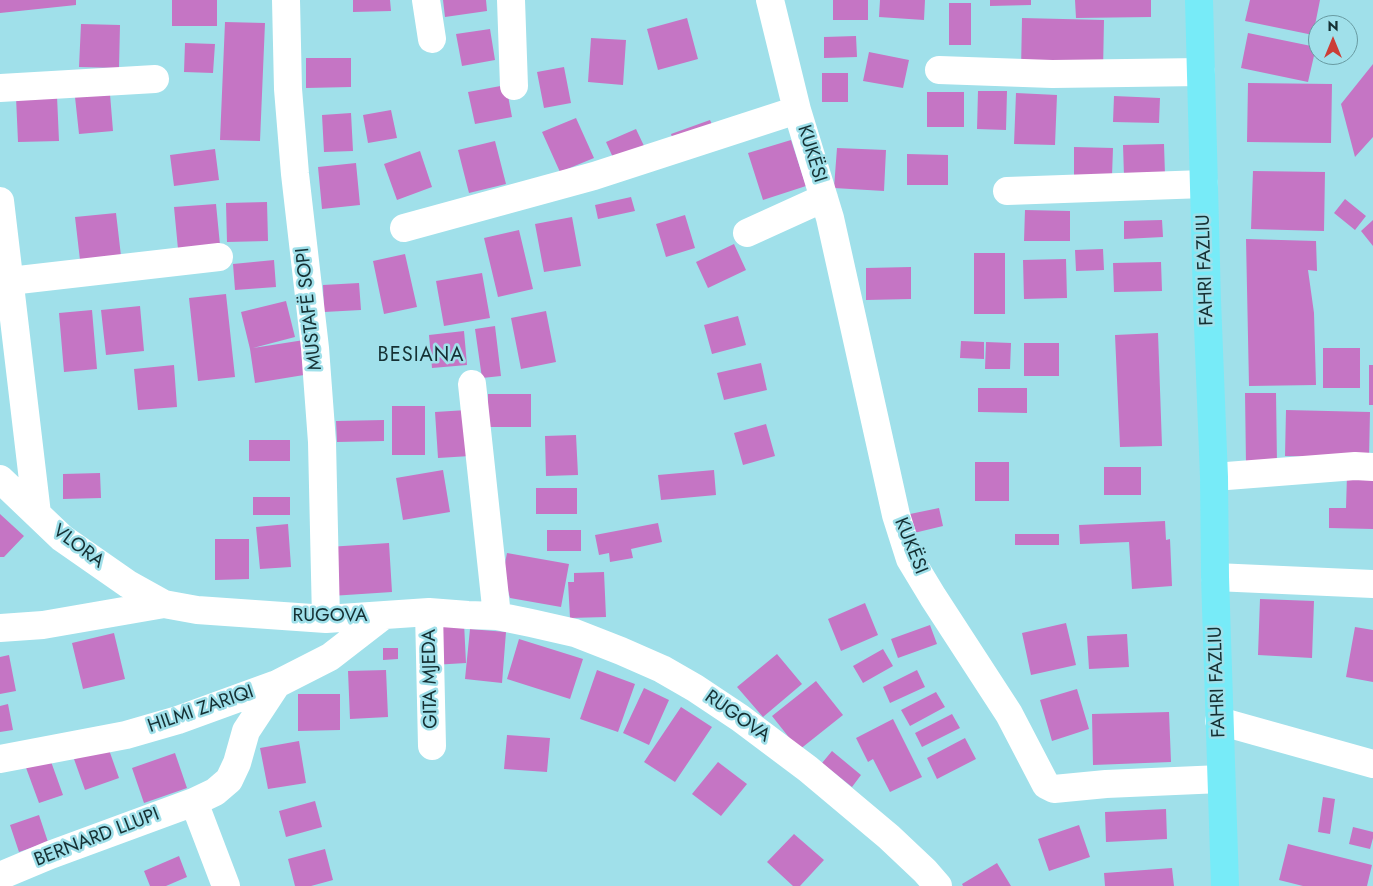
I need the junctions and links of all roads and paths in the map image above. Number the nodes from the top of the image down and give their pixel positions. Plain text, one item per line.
1 (286, 0) edge
2 (426, 0) edge
3 (511, 0) edge
4 (770, 0) edge
5 (1199, 0) edge
6 (432, 38) dead end
7 (939, 70) dead end
8 (1201, 72) junction
9 (155, 80) dead end
10 (514, 86) dead end
11 (0, 88) edge
12 (797, 110) junction
13 (1204, 184) junction
14 (1007, 191) dead end
15 (824, 198) junction
16 (0, 201) edge
17 (404, 228) dead end
18 (747, 233) dead end
19 (219, 257) dead end
20 (10, 282) junction
21 (472, 384) dead end
22 (1373, 467) edge
23 (1214, 477) junction
24 (0, 480) edge
25 (37, 514) junction
26 (1215, 577) junction
27 (1373, 584) edge
28 (164, 604) junction
29 (429, 612) junction
30 (383, 616) junction
31 (497, 616) junction
32 (326, 619) junction
33 (0, 628) edge
34 (277, 684) junction
35 (1219, 721) junction
36 (432, 746) dead end
37 (0, 759) edge
38 (1373, 764) edge
39 (1221, 779) junction
40 (194, 802) junction
41 (0, 876) edge
42 (226, 886) edge
43 (938, 886) edge
44 (1225, 886) edge

1 - 32 street, MUSTAFË SOPI
2 - 6 street
3 - 10 street
4 - 12 street, KUKËSI
5 - 8 main road, FAHRI FAZLIU
7 - 8 street
8 - 13 main road, FAHRI FAZLIU
9 - 11 street
12 - 15 street, KUKËSI
12 - 17 street, KUKËSI
13 - 14 street
13 - 23 main road, FAHRI FAZLIU
15 - 18 street
15 - 39 street, KUKËSI
16 - 20 street
19 - 20 street
20 - 25 street
21 - 31 street
22 - 23 street
23 - 26 main road, FAHRI FAZLIU
24 - 25 street, VLORA
25 - 28 street, VLORA
26 - 27 street
26 - 35 main road, FAHRI FAZLIU
28 - 32 street, RUGOVA
28 - 33 street
29 - 30 street, RUGOVA
29 - 31 street, RUGOVA
29 - 36 street, GITA MJEDA
30 - 32 street, RUGOVA
30 - 34 street, HILMI ZARIQI
31 - 43 street, RUGOVA
34 - 37 street, HILMI ZARIQI
34 - 40 street, BERNARD LLUPI
35 - 38 street
35 - 39 main road, FAHRI FAZLIU
39 - 44 main road, FAHRI FAZLIU
40 - 41 street, BERNARD LLUPI
40 - 42 street

